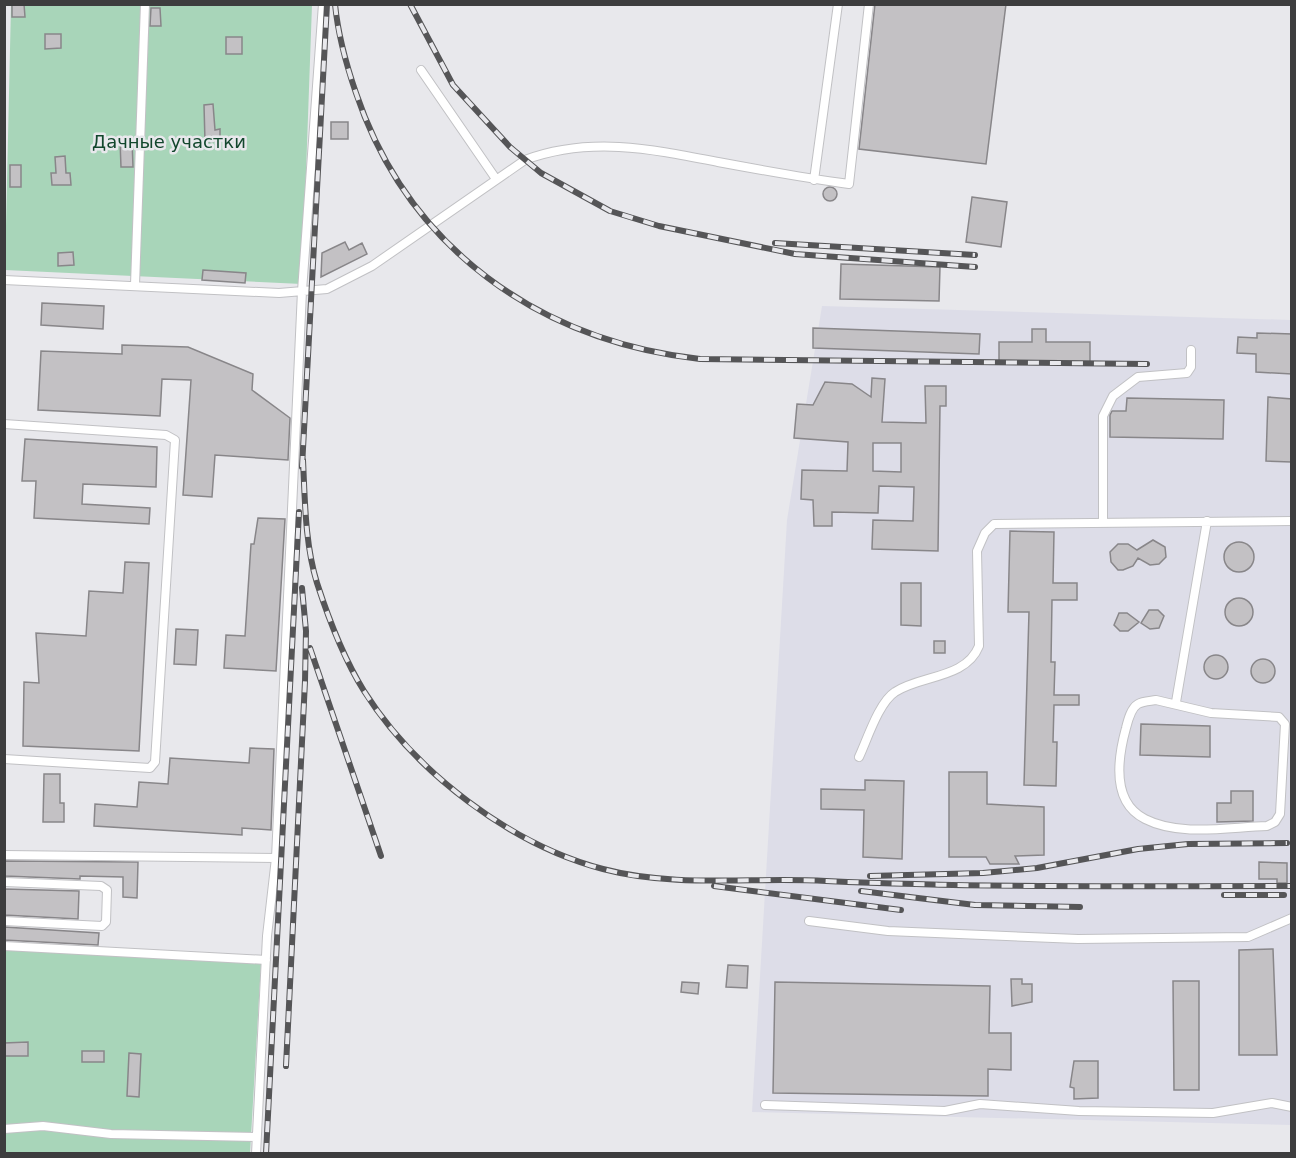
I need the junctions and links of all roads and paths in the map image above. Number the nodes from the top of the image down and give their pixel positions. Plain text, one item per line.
1 (145, 4) edge
2 (322, 4) edge
3 (838, 4) edge
4 (869, 4) edge
5 (421, 70) dead end
6 (496, 179) junction
7 (814, 180) junction
8 (4, 280) edge
9 (135, 285) junction
10 (302, 291) junction
11 (1191, 350) dead end
12 (4, 424) edge
13 (1207, 521) junction
14 (1292, 521) edge
15 (1103, 522) junction
16 (1176, 702) junction
17 (859, 758) dead end
18 (4, 759) edge
19 (4, 855) edge
20 (276, 858) junction
21 (5, 882) edge
22 (1292, 918) edge
23 (4, 921) edge
24 (809, 921) dead end
25 (4, 946) edge
26 (266, 960) junction
27 (765, 1105) dead end
28 (1292, 1107) edge
29 (4, 1129) edge
30 (256, 1137) junction
31 (255, 1154) edge

1 - 9 lane
2 - 10 lane
3 - 7 lane
4 - 7 lane
5 - 6 lane
6 - 7 lane
6 - 10 lane
8 - 9 lane
9 - 10 lane
10 - 20 lane
11 - 15 lane
12 - 18 lane
13 - 14 lane
13 - 15 lane
13 - 16 lane
15 - 17 lane
16 - 16 lane
19 - 20 lane
20 - 26 lane
21 - 23 lane
22 - 24 lane
25 - 26 lane
26 - 30 lane
27 - 28 lane
29 - 30 lane
30 - 31 lane

